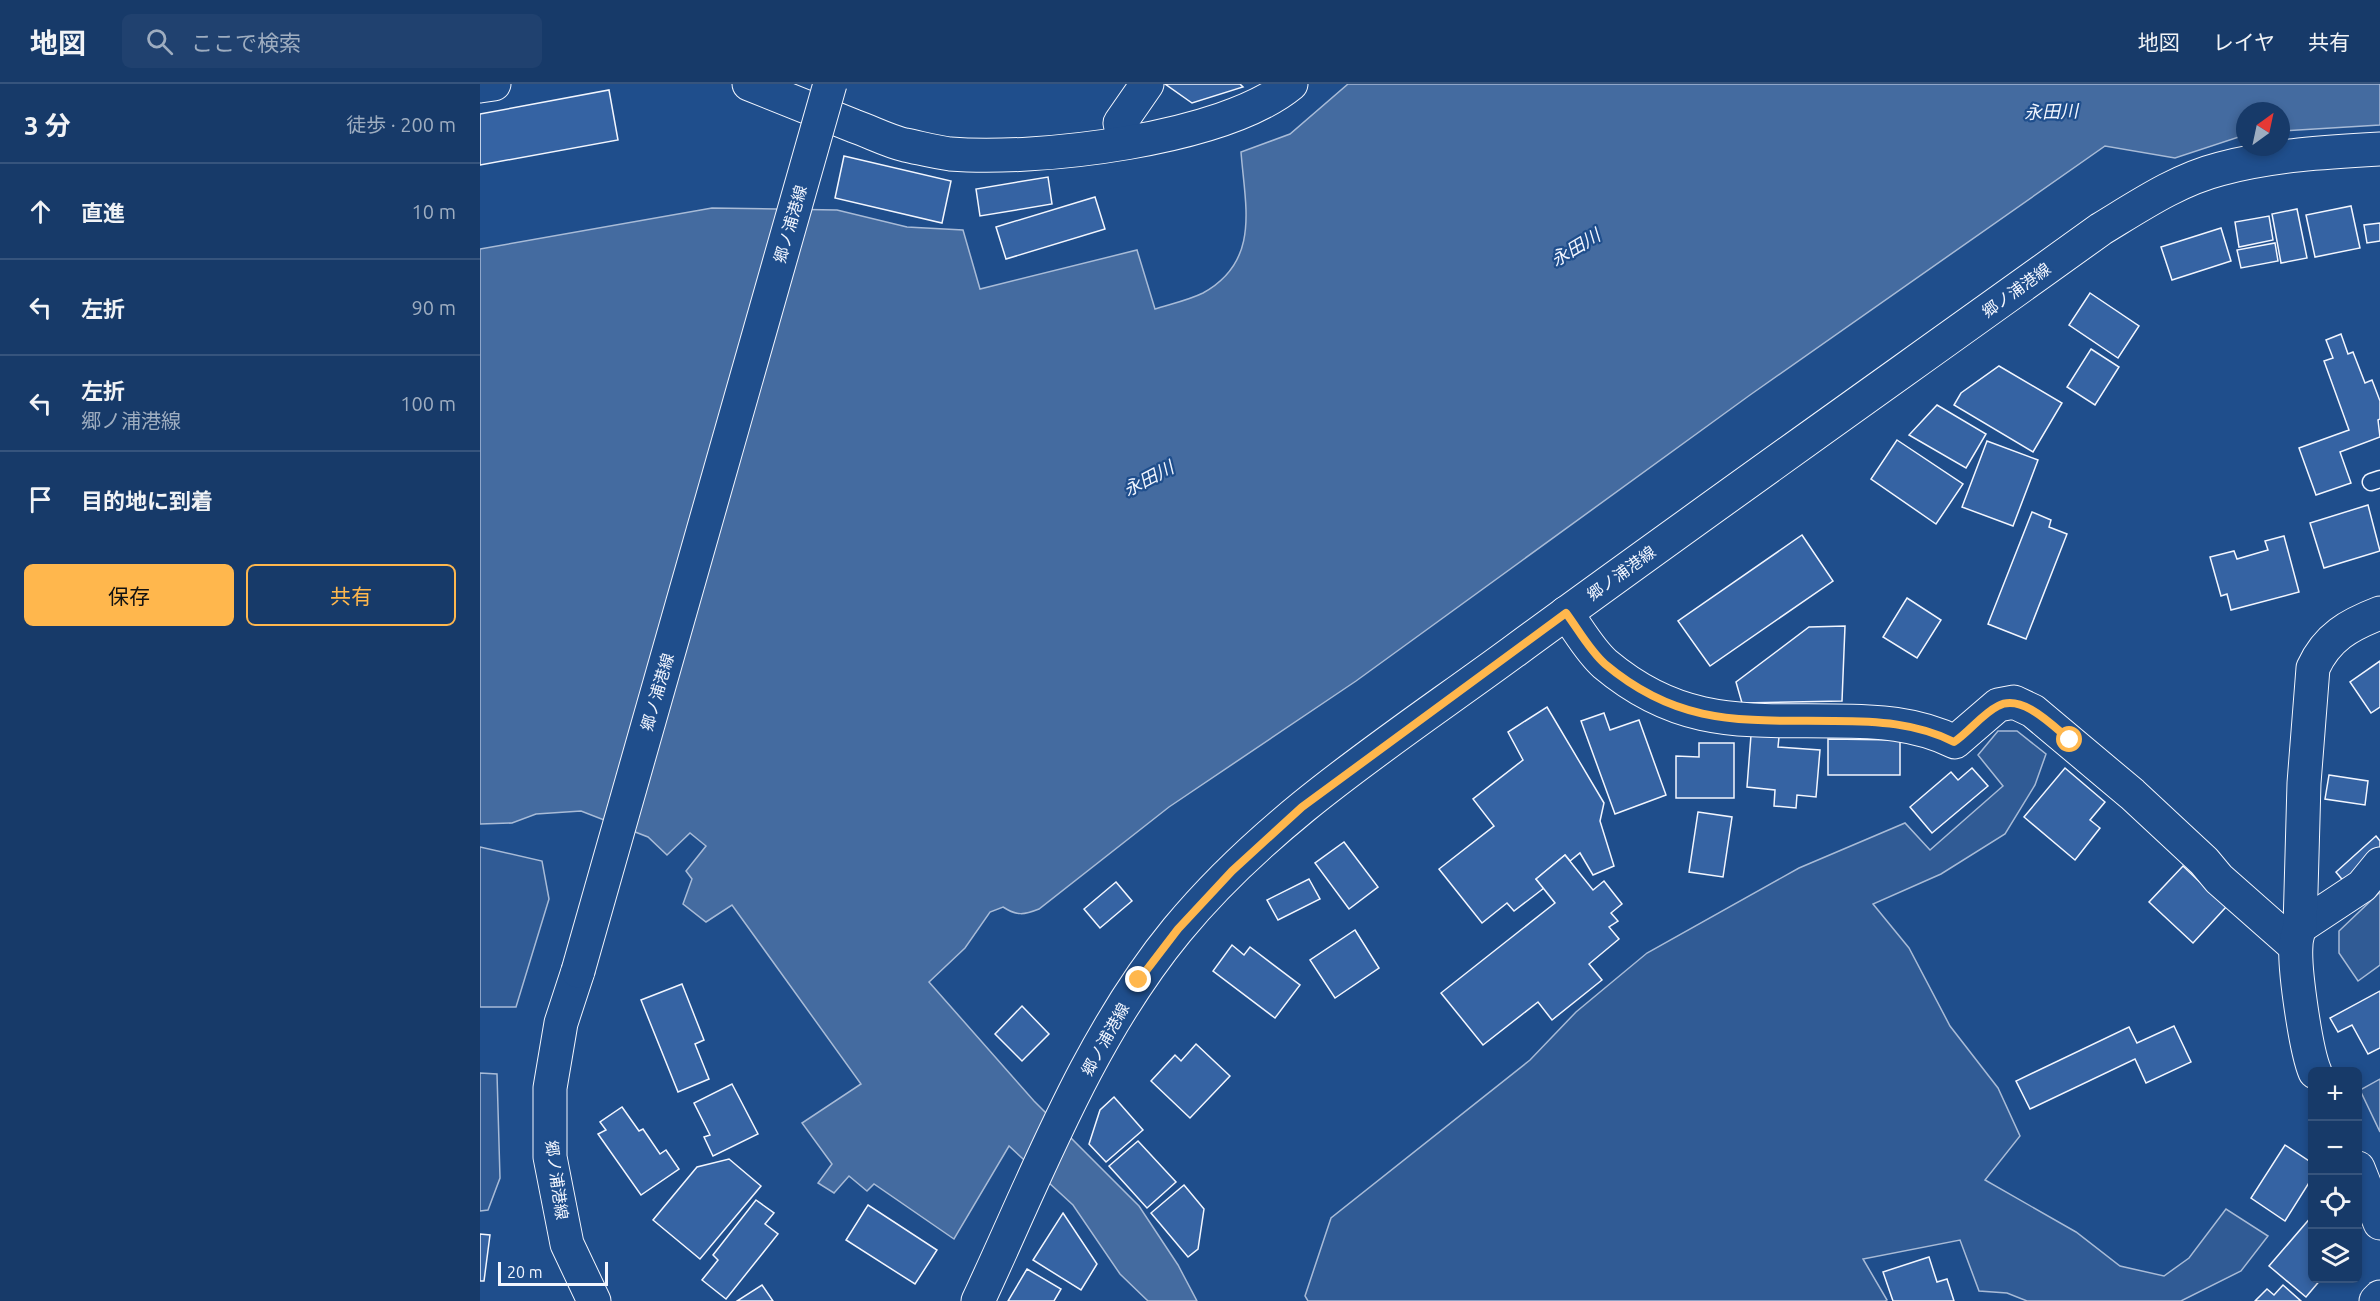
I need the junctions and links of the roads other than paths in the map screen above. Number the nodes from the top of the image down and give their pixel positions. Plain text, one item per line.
1 (494, 84) edge
2 (749, 84) edge
3 (830, 84) edge
4 (1147, 84) edge
5 (1291, 84) edge
6 (480, 86) edge
7 (1124, 142) junction
8 (2380, 149) edge
9 (1566, 613) junction
10 (2380, 613) edge
11 (2380, 864) edge
12 (2298, 936) junction
13 (2313, 1067) edge
14 (2361, 1175) edge
15 (2378, 1214) edge
16 (2380, 1298) edge
17 (594, 1301) edge
18 (978, 1301) edge
19 (2376, 1301) edge

1 - 6 main road
2 - 7 main road
3 - 17 main road, 郷ノ浦港線, bridge
4 - 7 main road
5 - 7 main road
8 - 9 main road, 郷ノ浦港線
9 - 12 main road
9 - 18 main road, 郷ノ浦港線
10 - 12 main road
11 - 12 main road
12 - 13 main road
14 - 15 main road
16 - 19 main road

